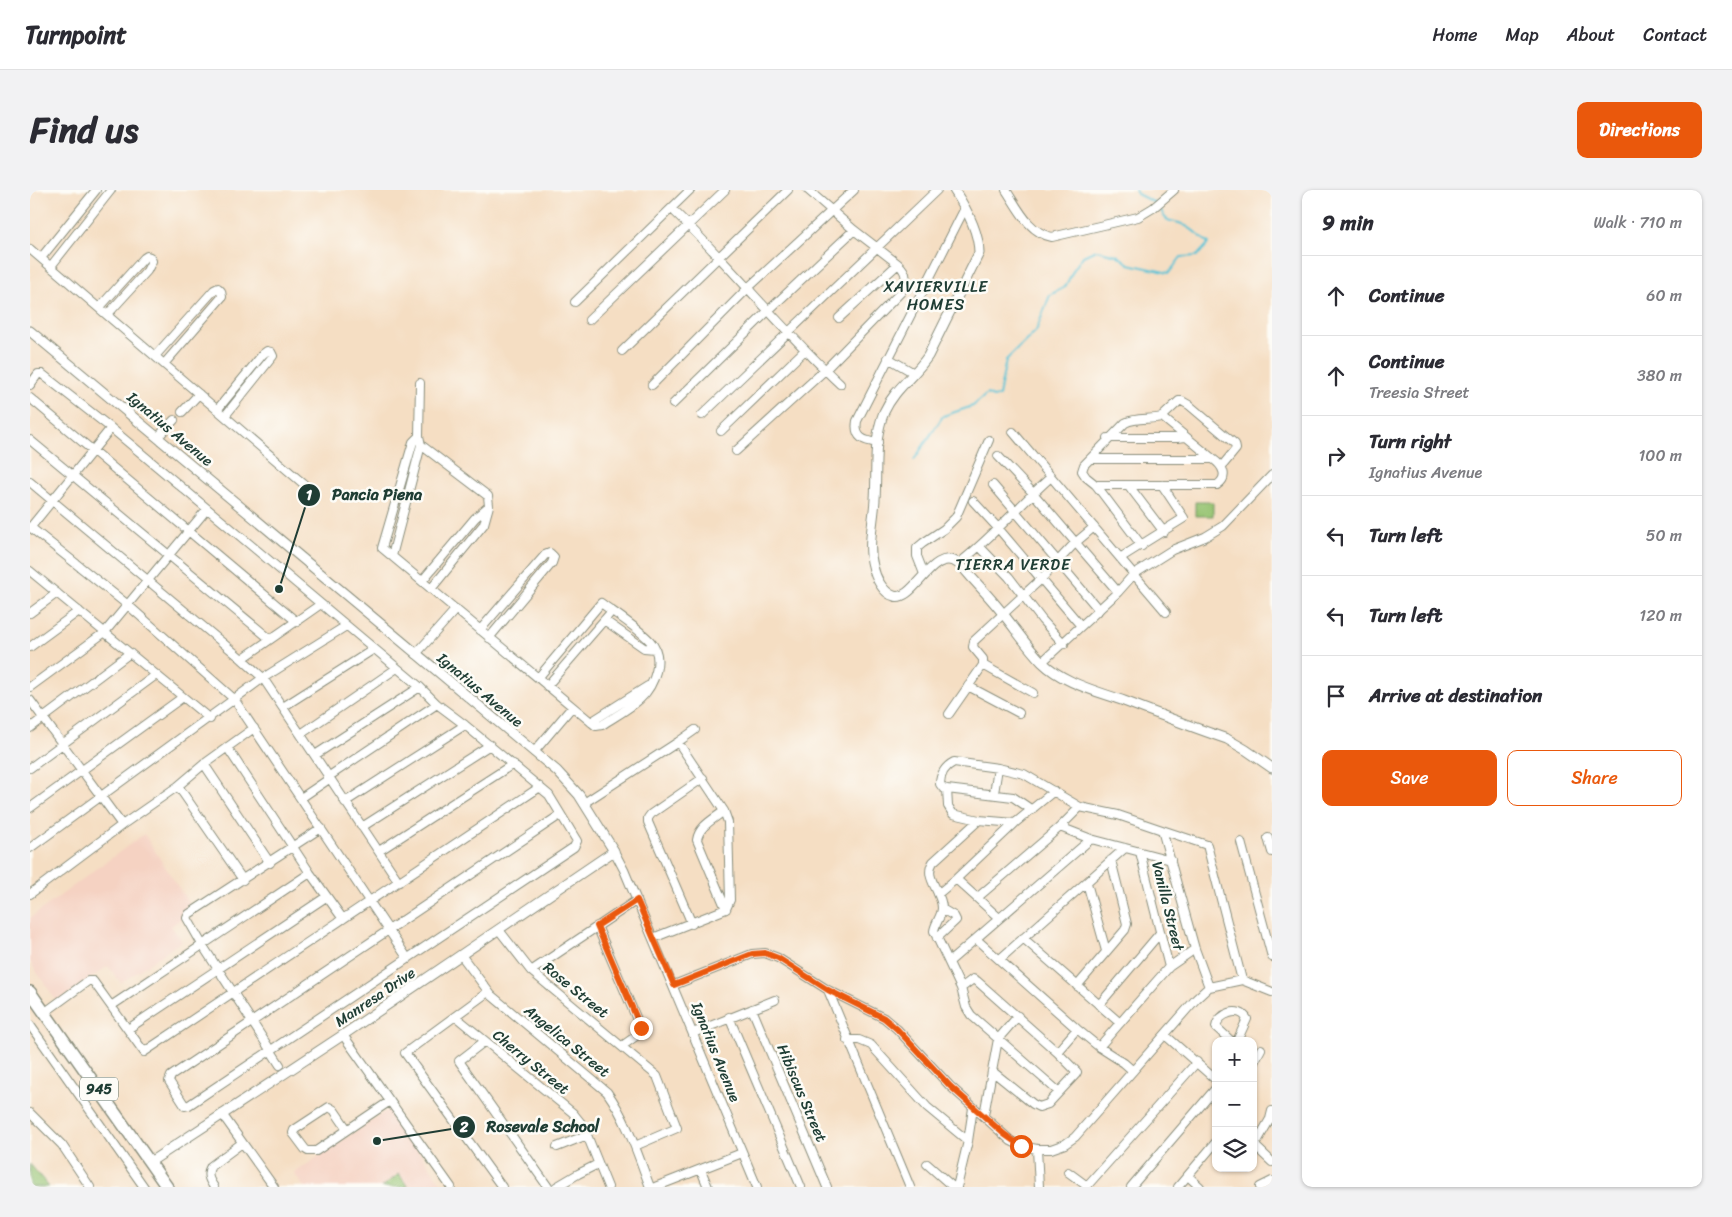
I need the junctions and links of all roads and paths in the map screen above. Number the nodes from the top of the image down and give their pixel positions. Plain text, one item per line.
1 (96, 190) edge
2 (111, 190) edge
3 (690, 190) edge
4 (725, 190) edge
5 (788, 190) edge
6 (854, 190) edge
7 (937, 190) edge
8 (954, 190) edge
9 (1006, 190) edge
10 (1174, 190) edge
11 (811, 191) edge
12 (965, 208) junction
13 (672, 209) junction
14 (832, 211) junction
15 (689, 225) junction
16 (854, 230) junction
17 (877, 247) junction
18 (30, 249) edge
19 (718, 256) junction
20 (41, 258) junction
21 (898, 264) junction
22 (50, 266) junction
23 (749, 287) junction
24 (575, 302) dead end
25 (99, 308) junction
26 (769, 310) junction
27 (107, 315) junction
28 (839, 318) dead end
29 (589, 320) dead end
30 (30, 331) edge
31 (788, 332) junction
32 (805, 350) junction
33 (622, 351) dead end
34 (155, 356) junction
35 (888, 358) junction
36 (164, 364) junction
37 (825, 370) junction
38 (914, 373) junction
39 (420, 383) dead end
40 (840, 384) dead end
41 (30, 385) edge
42 (652, 385) dead end
43 (199, 394) junction
44 (30, 398) edge
45 (674, 404) dead end
46 (217, 410) junction
47 (182, 412) dead end
48 (702, 415) dead end
49 (225, 416) junction
50 (1162, 416) junction
51 (174, 420) dead end
52 (111, 428) junction
53 (721, 431) dead end
54 (1013, 432) dead end
55 (419, 436) junction
56 (158, 437) junction
57 (1186, 437) junction
58 (1108, 438) junction
59 (30, 440) edge
60 (990, 440) dead end
61 (878, 443) junction
62 (421, 445) junction
63 (94, 450) junction
64 (736, 451) dead end
65 (998, 456) dead end
66 (1090, 459) junction
67 (1213, 459) junction
68 (1222, 466) junction
69 (1272, 475) edge
70 (73, 476) junction
71 (1051, 477) junction
72 (30, 482) edge
73 (993, 485) dead end
74 (1096, 485) junction
75 (1162, 485) junction
76 (306, 486) dead end
77 (1128, 486) junction
78 (1033, 493) junction
79 (53, 500) junction
80 (973, 501) dead end
81 (489, 506) junction
82 (207, 509) junction
83 (1016, 511) junction
84 (30, 527) edge
85 (1094, 527) junction
86 (998, 528) junction
87 (189, 531) junction
88 (1164, 532) junction
89 (1076, 543) junction
90 (1142, 546) junction
91 (980, 547) junction
92 (170, 555) junction
93 (392, 556) junction
94 (1120, 558) junction
95 (1058, 562) junction
96 (958, 564) junction
97 (924, 574) junction
98 (1134, 574) junction
99 (32, 575) edge
100 (1041, 579) junction
101 (150, 580) junction
102 (422, 581) junction
103 (431, 589) junction
104 (1118, 592) junction
105 (57, 593) junction
106 (1023, 596) junction
107 (321, 604) junction
108 (129, 606) junction
109 (456, 609) junction
110 (1099, 610) junction
111 (79, 611) junction
112 (612, 611) junction
113 (1166, 612) dead end
114 (30, 613) edge
115 (1003, 614) junction
116 (604, 620) junction
117 (297, 622) junction
118 (346, 626) junction
119 (1081, 626) junction
120 (480, 630) junction
121 (105, 632) junction
122 (489, 638) junction
123 (270, 639) junction
124 (1064, 644) junction
125 (30, 647) edge
126 (374, 649) junction
127 (655, 649) junction
128 (130, 653) junction
129 (416, 654) junction
130 (242, 658) junction
131 (1042, 662) junction
132 (983, 664) junction
133 (397, 668) junction
134 (156, 675) junction
135 (263, 678) junction
136 (538, 678) junction
137 (547, 686) junction
138 (968, 686) junction
139 (30, 687) edge
140 (420, 687) junction
141 (1033, 693) dead end
142 (183, 697) junction
143 (234, 699) junction
144 (30, 700) edge
145 (437, 704) junction
146 (283, 707) junction
147 (572, 707) junction
148 (1018, 713) dead end
149 (949, 714) dead end
150 (44, 718) junction
151 (210, 719) junction
152 (465, 725) junction
153 (30, 728) edge
154 (254, 728) junction
155 (695, 730) dead end
156 (301, 734) junction
157 (678, 742) junction
158 (62, 743) junction
159 (490, 745) junction
160 (227, 747) junction
161 (534, 752) junction
162 (315, 755) junction
163 (204, 764) junction
164 (513, 764) junction
165 (30, 768) edge
166 (998, 768) junction
167 (1272, 768) edge
168 (81, 769) junction
169 (328, 778) junction
170 (703, 778) junction
171 (178, 786) junction
172 (540, 787) junction
173 (947, 789) junction
174 (1054, 792) junction
175 (994, 793) junction
176 (100, 796) junction
177 (301, 798) junction
178 (345, 802) junction
179 (584, 803) junction
180 (30, 808) edge
181 (1080, 808) junction
182 (1032, 810) junction
183 (724, 811) junction
184 (560, 815) junction
185 (979, 820) junction
186 (1015, 823) junction
187 (122, 825) junction
188 (362, 827) junction
189 (1060, 827) junction
190 (321, 828) junction
191 (1162, 830) junction
192 (1092, 838) junction
193 (1268, 838) dead end
194 (1240, 842) dead end
195 (293, 847) junction
196 (30, 848) edge
197 (1125, 848) junction
198 (379, 851) junction
199 (614, 852) junction
200 (1140, 852) junction
201 (1272, 852) edge
202 (1111, 860) junction
203 (1171, 860) junction
204 (270, 862) junction
205 (310, 874) junction
206 (956, 879) junction
207 (243, 880) junction
208 (399, 882) junction
209 (1087, 883) junction
210 (30, 894) edge
211 (938, 894) junction
212 (326, 897) junction
213 (977, 898) junction
214 (637, 900) junction
215 (370, 901) junction
216 (726, 909) junction
217 (942, 909) junction
218 (999, 918) junction
219 (343, 919) junction
220 (692, 924) junction
221 (597, 926) junction
222 (389, 929) junction
223 (499, 930) junction
224 (1160, 934) junction
225 (653, 938) junction
226 (937, 938) junction
227 (1023, 938) junction
228 (976, 939) junction
229 (203, 946) junction
230 (1195, 949) junction
231 (1106, 951) junction
232 (462, 955) junction
233 (1272, 957) edge
234 (408, 959) junction
235 (1000, 959) junction
236 (949, 962) junction
237 (1169, 967) junction
238 (218, 969) junction
239 (531, 971) junction
240 (1242, 980) junction
241 (674, 985) junction
242 (1077, 986) junction
243 (1209, 987) junction
244 (960, 988) junction
245 (828, 990) junction
246 (30, 992) edge
247 (234, 992) junction
248 (488, 992) junction
249 (1272, 992) edge
250 (775, 1000) dead end
251 (1099, 1005) junction
252 (111, 1006) junction
253 (752, 1009) junction
254 (44, 1013) junction
255 (1018, 1016) junction
256 (456, 1017) junction
257 (729, 1017) junction
258 (252, 1020) junction
259 (1120, 1023) junction
260 (30, 1025) edge
261 (128, 1029) junction
262 (1076, 1029) junction
263 (693, 1033) junction
264 (1165, 1035) junction
265 (343, 1036) junction
266 (1227, 1037) edge
267 (1239, 1037) edge
268 (998, 1039) junction
269 (847, 1040) junction
270 (485, 1041) junction
271 (622, 1046) junction
272 (1099, 1047) junction
273 (1261, 1048) dead end
274 (271, 1050) junction
275 (1057, 1052) junction
276 (1257, 1056) edge
277 (1196, 1062) junction
278 (280, 1064) dead end
279 (992, 1071) junction
280 (1133, 1072) junction
281 (1212, 1076) edge
282 (1059, 1092) junction
283 (1212, 1093) edge
284 (390, 1101) junction
285 (973, 1108) junction
286 (30, 1113) edge
287 (222, 1114) junction
288 (984, 1115) junction
289 (1271, 1117) edge
290 (347, 1130) junction
291 (587, 1135) junction
292 (1257, 1140) edge
293 (968, 1142) junction
294 (242, 1143) junction
295 (635, 1146) junction
296 (557, 1147) dead end
297 (1212, 1147) edge
298 (1257, 1148) edge
299 (1037, 1149) junction
300 (742, 1153) junction
301 (150, 1162) junction
302 (1272, 1162) edge
303 (598, 1164) junction
304 (926, 1164) dead end
305 (701, 1170) junction
306 (1068, 1172) dead end
307 (1188, 1176) junction
308 (1272, 1181) edge
309 (1086, 1186) edge
310 (90, 1187) edge
311 (144, 1187) edge
312 (167, 1187) edge
313 (214, 1187) edge
314 (274, 1187) edge
315 (451, 1187) edge
316 (502, 1187) edge
317 (548, 1187) edge
318 (556, 1187) edge
319 (608, 1187) edge
320 (650, 1187) edge
321 (655, 1187) edge
322 (708, 1187) edge
323 (757, 1187) edge
324 (801, 1187) edge
325 (826, 1187) edge
326 (910, 1187) edge
327 (955, 1187) edge
328 (1039, 1187) edge
329 (1132, 1187) edge
330 (1178, 1187) edge
331 (1200, 1187) edge
332 (1260, 1187) edge

1 - 20 street
2 - 22 street
3 - 13 street
4 - 15 street
5 - 19 street
6 - 14 street
7 - 17 street
8 - 12 street
9 - 10 street
11 - 14 street
12 - 35 street
12 - 38 street
13 - 15 street
13 - 24 street
14 - 16 street
14 - 23 street
15 - 19 street
15 - 29 street
16 - 17 street
16 - 26 street
17 - 21 street
17 - 31 street
18 - 20 street
19 - 23 street
19 - 33 street
20 - 22 street
21 - 28 street
21 - 37 street
22 - 25 street
23 - 26 street
23 - 42 street
25 - 27 street
25 - 27 street
26 - 31 street
26 - 45 street
27 - 34 street
30 - 56 street, Ignatius Avenue
31 - 32 street
31 - 48 street
32 - 37 street
32 - 53 street
34 - 36 street
34 - 36 street
35 - 38 street
35 - 61 street
36 - 43 street
37 - 40 street
37 - 64 street
38 - 61 street
39 - 55 street
41 - 52 street
43 - 46 street
43 - 47 street
44 - 63 street
46 - 49 street
46 - 49 street
49 - 76 street
50 - 57 street
50 - 58 street
50 - 68 street
51 - 56 street
52 - 63 street
52 - 82 street
54 - 71 street
55 - 62 street
55 - 93 street
56 - 129 street, Ignatius Avenue
57 - 58 street
57 - 67 street
58 - 66 street
59 - 70 street
60 - 97 street
61 - 97 street
62 - 81 street
62 - 93 street
63 - 70 street
63 - 87 street
65 - 78 street
66 - 67 street
66 - 74 street
67 - 68 street
68 - 75 street
69 - 98 street
70 - 79 street
70 - 92 street
71 - 78 street
71 - 85 street
72 - 79 street
73 - 83 street
74 - 77 street
74 - 90 street
75 - 77 street
75 - 88 street
77 - 88 street
78 - 83 street
78 - 89 street
79 - 84 street
79 - 101 street
80 - 86 street
81 - 102 street
81 - 103 street
82 - 87 street
82 - 107 street
83 - 86 street
83 - 95 street
84 - 108 street
85 - 89 street
85 - 94 street
86 - 91 street
86 - 100 street
87 - 92 street
87 - 117 street
88 - 90 street
89 - 95 street
89 - 104 street
90 - 94 street
91 - 96 street
91 - 106 street
92 - 101 street
92 - 123 street
93 - 102 street
94 - 98 street
95 - 100 street
95 - 110 street
96 - 97 street
96 - 115 street
98 - 104 street
98 - 113 street
99 - 105 street
100 - 106 street
100 - 119 street
101 - 108 street
101 - 130 street
102 - 103 street
103 - 109 street
104 - 110 street
105 - 111 street
105 - 114 street
106 - 115 street
106 - 124 street
107 - 117 street
107 - 118 street
108 - 121 street
108 - 143 street
109 - 120 street
109 - 129 street
110 - 119 street
111 - 121 street
111 - 125 street
112 - 116 street
112 - 127 street
112 - 136 street
115 - 131 street
115 - 132 street
116 - 127 street
116 - 137 street
117 - 123 street
118 - 126 street
118 - 135 street
119 - 124 street
120 - 122 street
120 - 122 street
121 - 128 street
121 - 139 street
122 - 136 street
123 - 130 street
124 - 131 street
126 - 133 street
126 - 146 street
127 - 147 street
128 - 134 street
128 - 150 street
129 - 161 street, Ignatius Avenue
130 - 135 street
131 - 167 street
132 - 138 street
132 - 141 street
133 - 140 street
133 - 156 street
134 - 142 street
134 - 158 street
135 - 143 street
135 - 146 street
136 - 137 street
137 - 147 street
138 - 148 street
138 - 149 street
140 - 145 street
140 - 162 street
142 - 151 street
142 - 168 street
143 - 151 street
143 - 154 street
144 - 150 street
145 - 152 street
145 - 169 street
146 - 156 street
147 - 161 street
150 - 153 street
150 - 158 street
151 - 176 street
152 - 159 street
152 - 178 street
154 - 160 street
154 - 177 street
155 - 157 street
156 - 162 street
157 - 170 street
157 - 179 street
158 - 165 street
158 - 168 street
159 - 164 street
159 - 188 street
160 - 163 street
160 - 195 street
161 - 179 street, Ignatius Avenue
162 - 169 street
163 - 171 street
163 - 204 street
164 - 172 street
164 - 198 street
166 - 173 street
166 - 174 street
166 - 175 street
168 - 176 street
168 - 180 street
169 - 177 street
169 - 178 street
170 - 183 street
170 - 220 street
171 - 187 street
171 - 207 street
172 - 184 street
172 - 208 street
173 - 175 street
173 - 185 street
174 - 181 street
174 - 182 street
175 - 182 street
176 - 187 street
176 - 196 street
177 - 190 street
178 - 188 street
179 - 199 street, Ignatius Avenue
181 - 189 street
181 - 191 street
182 - 186 street
183 - 216 street
183 - 216 street
184 - 222 street
184 - 234 street
185 - 186 street
185 - 211 street
186 - 206 street
187 - 210 street
188 - 198 street
189 - 192 street
189 - 213 street
190 - 195 street
190 - 215 street
191 - 203 street
191 - 240 street
192 - 197 street
192 - 218 street
193 - 201 street
194 - 233 street
195 - 204 street
195 - 205 street
197 - 200 street
197 - 202 street
198 - 208 street
199 - 214 street, Ignatius Avenue
199 - 223 street, Manresa Drive
200 - 203 street
200 - 224 street, Vanilla Street
202 - 209 street
202 - 231 street
203 - 230 street
204 - 207 street
205 - 212 street
205 - 229 street
206 - 211 street
206 - 213 street
207 - 229 street
208 - 215 street
209 - 227 street
209 - 231 street
211 - 217 street
212 - 219 street
212 - 238 street
213 - 218 street
214 - 221 street
214 - 225 street, Ignatius Avenue
215 - 219 street
215 - 222 street
216 - 220 street
217 - 226 street
217 - 226 street
218 - 228 street
219 - 247 street
220 - 225 street
221 - 239 street
221 - 271 street
222 - 234 street
222 - 258 street
223 - 232 street, Manresa Drive
223 - 239 street, Rose Street
224 - 237 street, Vanilla Street
224 - 251 street
225 - 241 street, Ignatius Avenue
226 - 236 street
227 - 235 street
227 - 242 street
228 - 235 street
228 - 236 street
229 - 238 street
229 - 252 street
230 - 237 street
230 - 243 street
231 - 242 street
232 - 248 street, Angelica Street
232 - 265 street, Manresa Drive
234 - 274 street
235 - 262 street
236 - 244 street
237 - 259 street
238 - 247 street
238 - 261 street
239 - 271 street, Rose Street
240 - 243 street
240 - 249 street
241 - 245 street
241 - 263 street, Ignatius Avenue
242 - 251 street
243 - 264 street
244 - 255 street
244 - 268 street
245 - 269 street
245 - 285 street
246 - 254 main road, 945
247 - 258 street
247 - 261 street
248 - 256 street
248 - 295 street, Angelica Street
250 - 253 street
251 - 259 street
252 - 254 street
252 - 261 street
253 - 257 street
253 - 325 street, Hibiscus Street
254 - 301 main road, 945
255 - 268 street
255 - 275 street
256 - 270 street, Cherry Street
256 - 316 street
257 - 263 street
257 - 324 street
258 - 274 street
258 - 274 street
259 - 272 street
260 - 311 street
262 - 272 street
262 - 275 street
263 - 300 street, Ignatius Avenue
264 - 277 street
264 - 280 street
265 - 284 street
265 - 287 street, Manresa Drive
266 - 267 street
268 - 279 street
268 - 282 street
269 - 293 street
269 - 326 street
270 - 291 street, Cherry Street
270 - 317 street
271 - 295 street, Rose Street
272 - 280 street
273 - 276 street
274 - 278 street
275 - 282 street
277 - 281 street
277 - 309 street
279 - 282 street
279 - 288 street
280 - 299 street
283 - 329 street
284 - 290 street
284 - 315 street
285 - 288 street
285 - 293 street
286 - 310 street
287 - 294 street
287 - 301 street, Manresa Drive
288 - 299 street
289 - 292 street
290 - 290 street
291 - 296 street
291 - 303 street, Cherry Street
293 - 327 street
294 - 313 street
294 - 314 street
295 - 320 street, Angelica Street
297 - 307 street
298 - 302 street
299 - 328 street
300 - 305 street
300 - 323 street, Ignatius Avenue
301 - 312 main road, 945
303 - 318 street
303 - 319 street, Cherry Street
304 - 327 street
305 - 321 street
305 - 322 street
306 - 309 street
307 - 330 street
307 - 331 street
308 - 332 street

